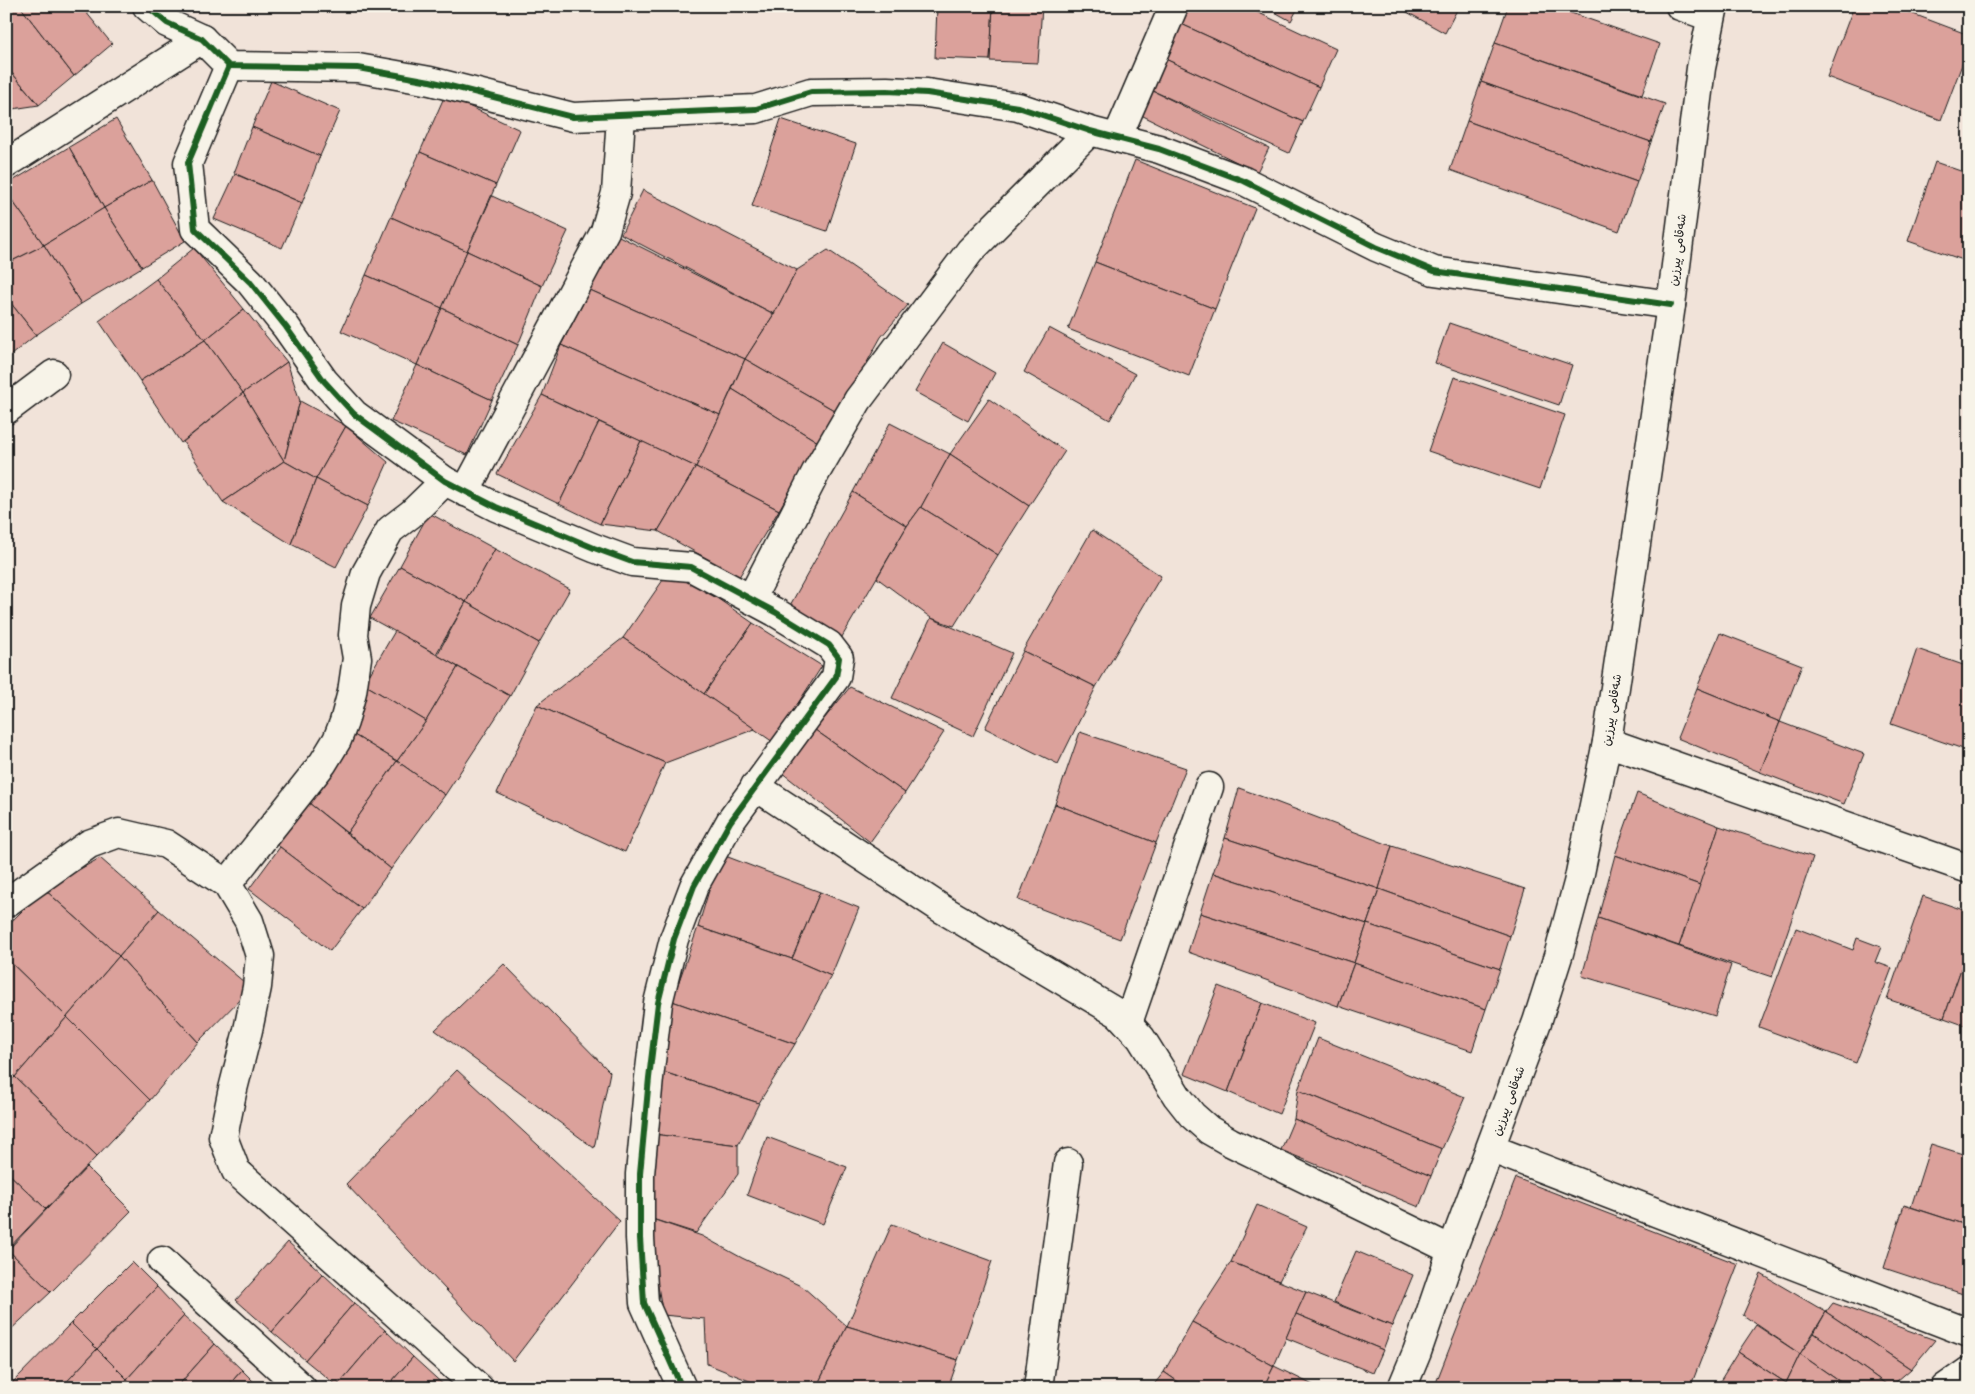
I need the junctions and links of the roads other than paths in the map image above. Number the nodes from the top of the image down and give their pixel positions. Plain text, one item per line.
1 (147, 6) edge
2 (1174, 6) edge
3 (1680, 6) edge
4 (1712, 12) edge
5 (202, 40) junction
6 (229, 66) junction
7 (621, 116) junction
8 (1090, 131) junction
9 (1117, 138) junction
10 (6, 164) edge
11 (1672, 305) junction
12 (54, 374) dead end
13 (6, 410) edge
14 (455, 486) junction
15 (751, 599) junction
16 (1607, 742) junction
17 (756, 786) junction
18 (1208, 787) dead end
19 (1969, 869) edge
20 (227, 884) junction
21 (6, 903) edge
22 (1128, 1023) junction
23 (1492, 1149) junction
24 (1068, 1163) dead end
25 (1452, 1250) junction
26 (162, 1261) dead end
27 (1969, 1333) edge
28 (1969, 1371) edge
29 (302, 1388) edge
30 (478, 1388) edge
31 (682, 1388) edge
32 (1038, 1388) edge
33 (1402, 1388) edge
34 (1945, 1388) edge

1 - 5 street
2 - 9 street
3 - 4 street
4 - 11 street, شەقامی پیرزین
5 - 6 street
5 - 10 street
6 - 7 street
6 - 14 street
7 - 8 street
7 - 14 street
8 - 9 street
8 - 15 street
9 - 11 street
11 - 16 street, شەقامی پیرزین
12 - 13 street
14 - 15 street
14 - 20 street
15 - 17 street
16 - 19 street
16 - 23 street, شەقامی پیرزین
17 - 22 street
17 - 31 street
18 - 22 street
20 - 21 street
20 - 30 street
22 - 25 street
23 - 25 street, شەقامی پیرزین
23 - 27 street
24 - 32 street
25 - 33 street, شەقامی پیرزین
26 - 29 street
28 - 34 street

